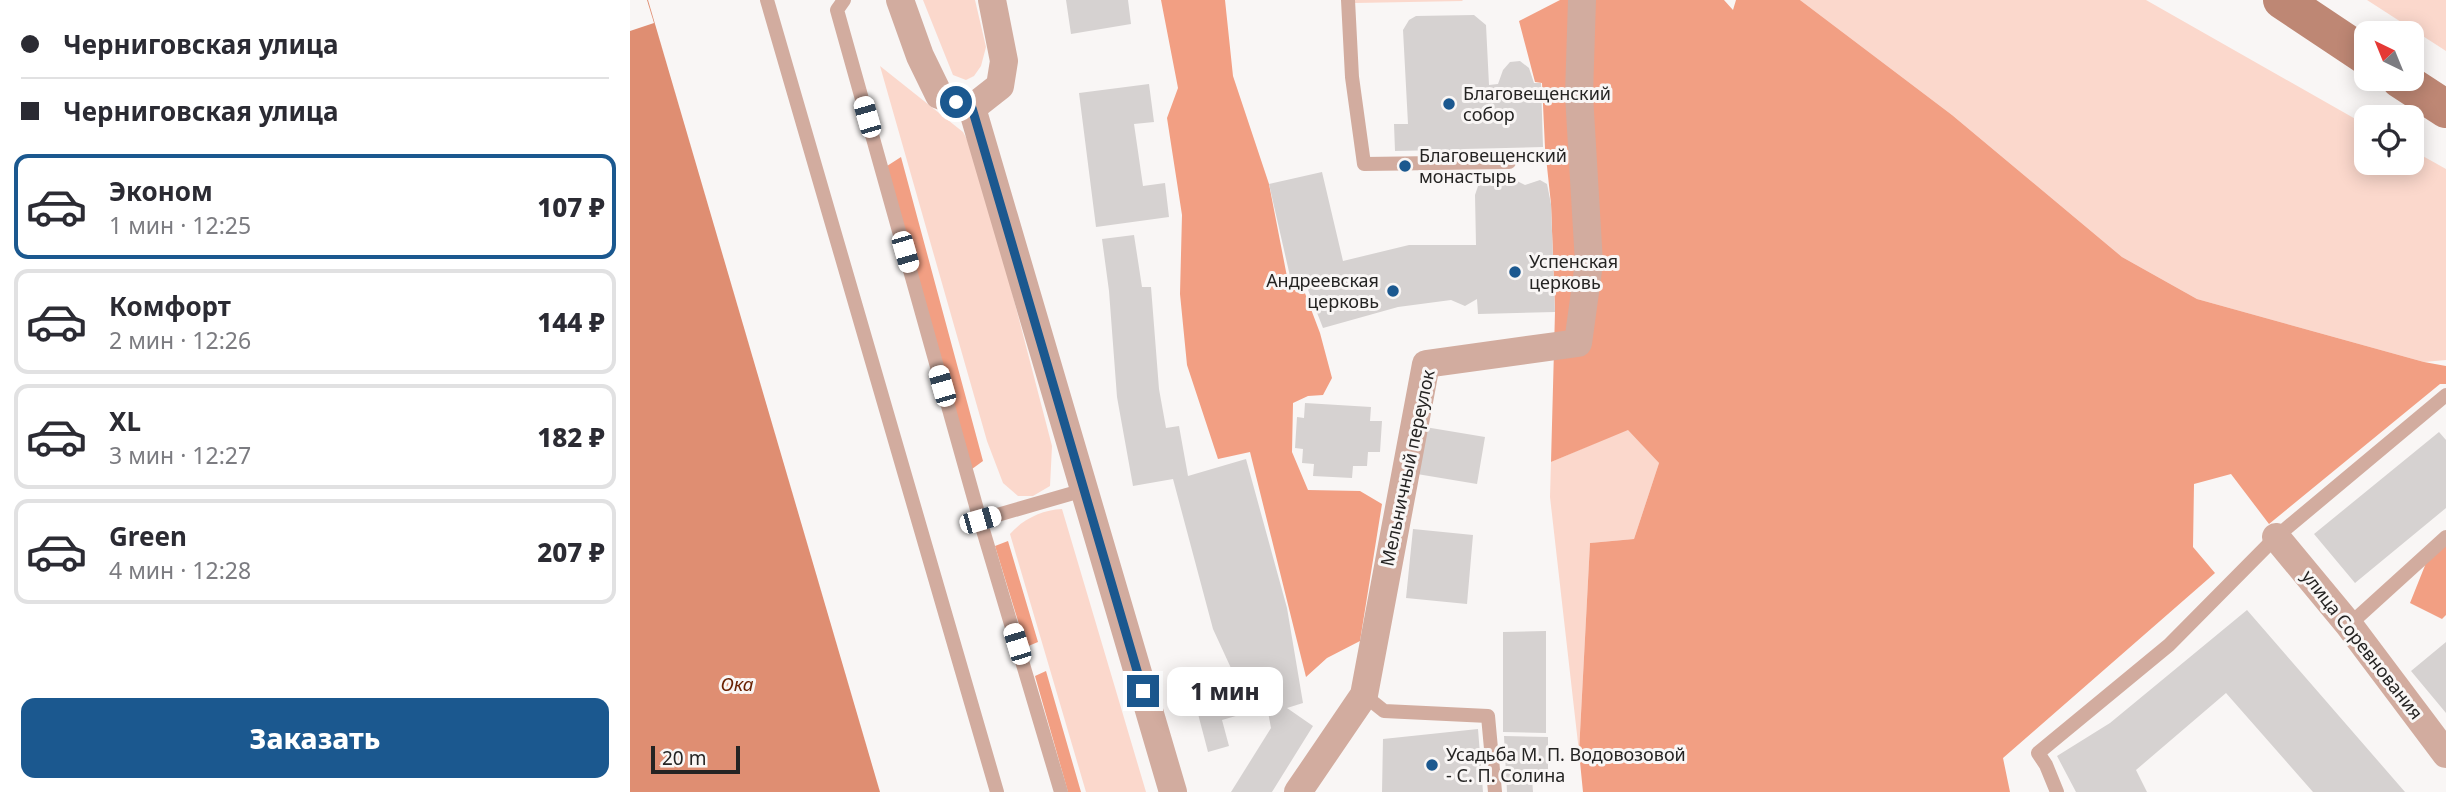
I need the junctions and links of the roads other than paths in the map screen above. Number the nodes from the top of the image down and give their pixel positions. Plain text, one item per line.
1 (767, 0) edge
2 (844, 0) edge
3 (901, 0) edge
4 (992, 0) edge
5 (1348, 0) edge
6 (1582, 0) edge
7 (2282, 0) edge
8 (2354, 48) edge
9 (2418, 91) edge
10 (972, 108) junction
11 (2446, 109) edge
12 (1509, 162) dead end
13 (2446, 395) edge
14 (1084, 490) junction
15 (980, 520) junction
16 (2276, 537) junction
17 (2446, 537) edge
18 (2349, 625) junction
19 (1364, 695) junction
20 (2446, 754) edge
21 (997, 792) edge
22 (1061, 792) edge
23 (1173, 792) edge
24 (1298, 792) edge
25 (1495, 792) edge
26 (2057, 792) edge

1 - 21 lane
2 - 15 lane
3 - 10 street
4 - 10 street
5 - 12 lane
6 - 19 street, Мельничный переулок
7 - 8 main road
9 - 11 main road
10 - 14 street
13 - 16 lane
14 - 15 lane
14 - 23 street
15 - 22 lane
16 - 18 street, улица Соревнования
16 - 26 lane
17 - 18 lane
18 - 20 street, улица Соревнования
19 - 24 street, Мельничный переулок
19 - 25 lane

